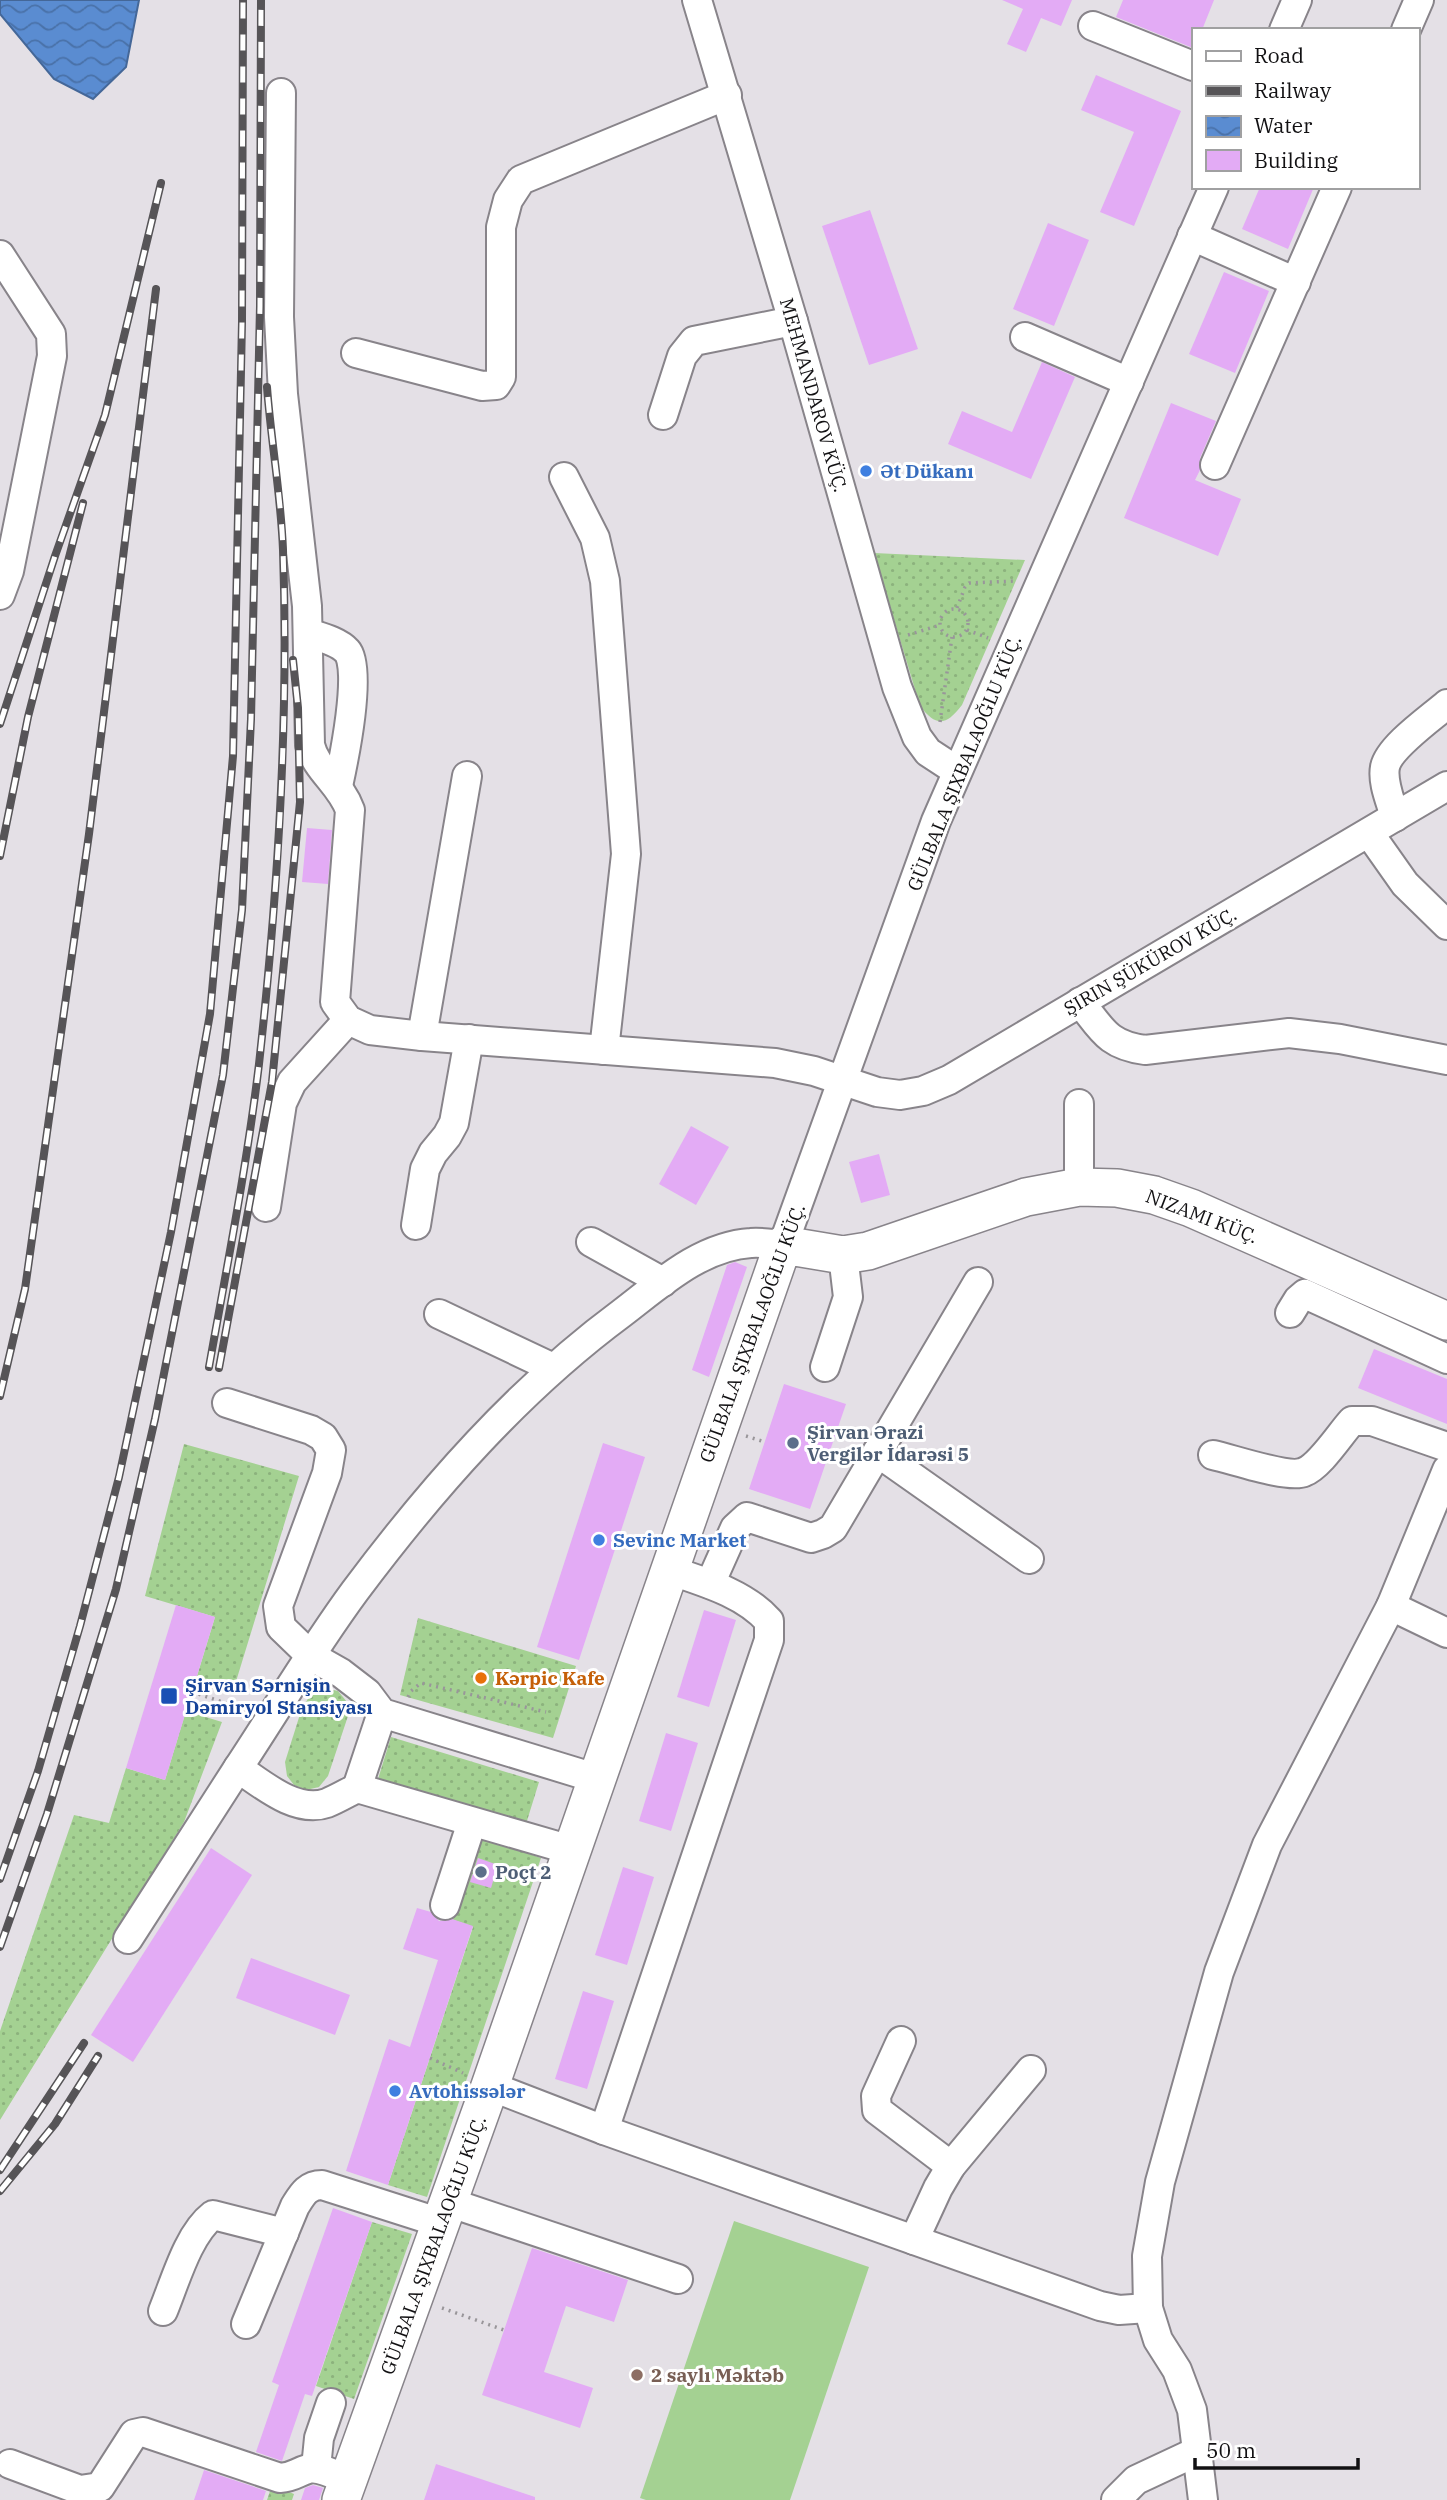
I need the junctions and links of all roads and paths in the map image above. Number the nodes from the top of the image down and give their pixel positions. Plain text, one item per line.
1 (697, 0) edge
2 (1297, 0) edge
3 (1419, 0) edge
4 (1093, 26) dead end
5 (1285, 28) edge
6 (1407, 28) edge
7 (1192, 66) edge
8 (281, 93) dead end
9 (727, 95) junction
10 (1213, 189) edge
11 (1336, 189) edge
12 (1192, 236) junction
13 (0, 255) edge
14 (1296, 282) junction
15 (793, 321) junction
16 (1026, 337) dead end
17 (356, 353) dead end
18 (1129, 382) junction
19 (663, 415) dead end
20 (1215, 465) dead end
21 (564, 477) dead end
22 (1016, 581) dead end
23 (0, 595) edge
24 (957, 608) junction
25 (940, 625) junction
26 (967, 630) junction
27 (308, 632) junction
28 (951, 637) junction
29 (900, 638) dead end
30 (990, 639) dead end
31 (1447, 704) edge
32 (940, 722) dead end
33 (957, 771) junction
34 (467, 776) dead end
35 (338, 786) junction
36 (1447, 786) edge
37 (1395, 817) junction
38 (1369, 833) junction
39 (1447, 925) edge
40 (1080, 1002) junction
41 (348, 1020) junction
42 (422, 1036) junction
43 (469, 1040) junction
44 (604, 1050) junction
45 (1447, 1060) edge
46 (842, 1082) junction
47 (1079, 1104) dead end
48 (1079, 1187) junction
49 (265, 1207) dead end
50 (416, 1225) dead end
51 (591, 1242) dead end
52 (783, 1245) junction
53 (843, 1255) junction
54 (663, 1282) junction
55 (978, 1282) dead end
56 (1290, 1313) dead end
57 (439, 1314) dead end
58 (1447, 1321) edge
59 (1447, 1359) edge
60 (553, 1367) junction
61 (825, 1367) dead end
62 (227, 1403) dead end
63 (1447, 1447) edge
64 (877, 1452) junction
65 (1213, 1455) dead end
66 (1447, 1470) edge
67 (1029, 1559) dead end
68 (669, 1570) junction
69 (710, 1584) junction
70 (1391, 1606) junction
71 (1447, 1633) edge
72 (312, 1656) junction
73 (192, 1692) dead end
74 (546, 1712) dead end
75 (391, 1716) junction
76 (271, 1718) junction
77 (238, 1768) junction
78 (595, 1778) junction
79 (356, 1788) junction
80 (472, 1822) junction
81 (571, 1850) junction
82 (445, 1905) dead end
83 (128, 1939) dead end
84 (901, 2041) dead end
85 (430, 2058) dead end
86 (1031, 2070) dead end
87 (490, 2086) junction
88 (604, 2130) junction
89 (951, 2166) junction
90 (444, 2213) junction
91 (284, 2233) junction
92 (914, 2241) junction
93 (678, 2279) dead end
94 (414, 2298) junction
95 (1148, 2308) junction
96 (163, 2311) dead end
97 (246, 2324) dead end
98 (504, 2330) dead end
99 (331, 2403) dead end
100 (1198, 2451) junction
101 (10, 2464) dead end
102 (335, 2483) edge
103 (1116, 2500) edge
104 (1203, 2500) edge

1 - 9 street, MEHMANDAROV KÜÇ.
2 - 5 street
3 - 6 street
4 - 7 street
8 - 27 street
9 - 15 street, MEHMANDAROV KÜÇ.
9 - 17 street
10 - 12 street
11 - 14 street
12 - 14 street
12 - 18 street
13 - 23 street
14 - 20 street
15 - 19 street
15 - 33 street, MEHMANDAROV KÜÇ.
16 - 18 street
18 - 33 street
21 - 44 street
22 - 24 path
24 - 25 path
24 - 26 path
25 - 28 path
25 - 29 path
26 - 28 path
26 - 30 path
27 - 35 street
27 - 35 street
28 - 32 path
31 - 37 street
33 - 46 street
34 - 42 street
35 - 41 street
36 - 37 street, ŞIRIN ŞÜKÜROV KÜÇ.
37 - 38 street, ŞIRIN ŞÜKÜROV KÜÇ.
38 - 39 street
38 - 40 street, ŞIRIN ŞÜKÜROV KÜÇ.
40 - 45 street
40 - 46 street, ŞIRIN ŞÜKÜROV KÜÇ.
41 - 42 street, ŞIRIN ŞÜKÜROV KÜÇ.
41 - 49 street
42 - 43 street, ŞIRIN ŞÜKÜROV KÜÇ.
43 - 44 street, ŞIRIN ŞÜKÜROV KÜÇ.
43 - 50 street
44 - 46 street, ŞIRIN ŞÜKÜROV KÜÇ.
46 - 52 street
47 - 48 street
48 - 53 main road, NIZAMI KÜÇ.
48 - 58 main road, NIZAMI KÜÇ.
51 - 54 street
52 - 53 main road, NIZAMI KÜÇ.
52 - 54 street
52 - 68 main road
53 - 61 street
54 - 60 street
55 - 64 street
56 - 59 street
57 - 60 street
60 - 72 street
62 - 72 street
63 - 65 street
64 - 67 street
64 - 69 street
66 - 70 street
68 - 69 street
68 - 78 main road
69 - 88 street
70 - 71 street
70 - 95 street
72 - 75 street
72 - 76 street
73 - 76 path
74 - 75 path
75 - 78 street
75 - 79 street
76 - 77 street
77 - 79 street
77 - 83 street
78 - 81 main road
79 - 80 street
80 - 81 street
80 - 82 street
81 - 87 main road
84 - 89 street
85 - 87 path
86 - 89 street
87 - 88 street
87 - 90 main road
88 - 92 street
89 - 92 street
90 - 91 street
90 - 93 street
90 - 94 main road
91 - 96 street
91 - 97 street
92 - 95 street
94 - 98 path
94 - 102 main road
95 - 100 street
99 - 102 street
100 - 103 street
100 - 104 street
101 - 102 street

